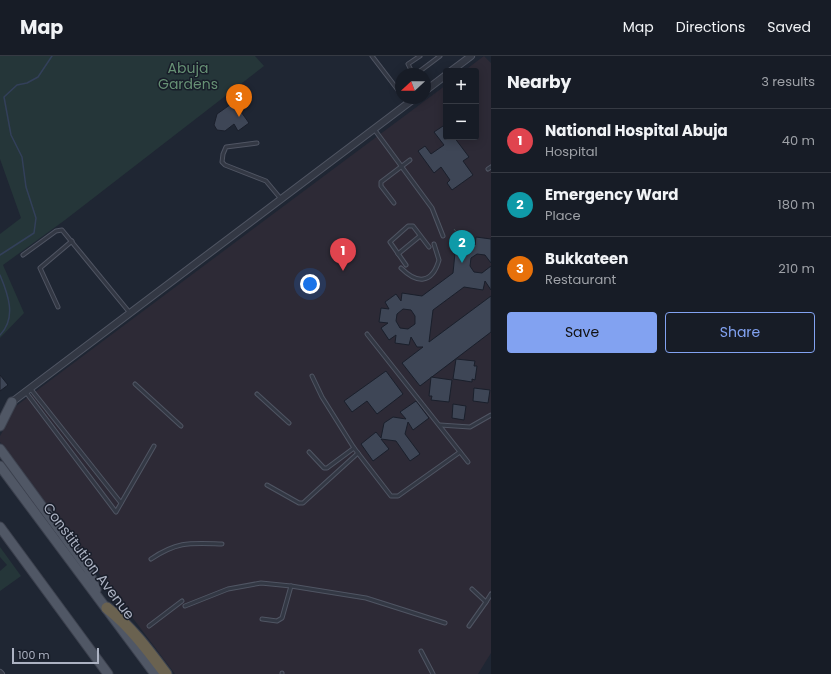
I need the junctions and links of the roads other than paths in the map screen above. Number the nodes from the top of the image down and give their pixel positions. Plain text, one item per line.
1 (372, 56) edge
2 (420, 56) edge
3 (440, 56) edge
4 (467, 57) edge
5 (410, 68) edge
6 (424, 68) edge
7 (454, 68) edge
8 (443, 77) edge
9 (395, 86) edge
10 (431, 86) edge
11 (408, 104) edge
12 (374, 129) junction
13 (257, 142) dead end
14 (410, 160) dead end
15 (402, 167) junction
16 (281, 199) junction
17 (394, 203) dead end
18 (420, 236) junction
19 (443, 236) dead end
20 (72, 241) junction
21 (434, 244) dead end
22 (429, 247) dead end
23 (398, 254) junction
24 (23, 255) dead end
25 (406, 265) dead end
26 (402, 268) dead end
27 (58, 307) dead end
28 (130, 313) junction
29 (367, 334) dead end
30 (312, 376) dead end
31 (135, 384) dead end
32 (28, 390) junction
33 (257, 394) dead end
34 (12, 402) junction
35 (0, 412) edge
36 (491, 415) edge
37 (289, 423) dead end
38 (440, 425) junction
39 (0, 426) edge
40 (181, 426) dead end
41 (154, 446) dead end
42 (354, 448) junction
43 (0, 449) edge
44 (309, 452) dead end
45 (460, 452) junction
46 (358, 453) junction
47 (468, 462) dead end
48 (0, 466) edge
49 (267, 485) dead end
50 (121, 503) junction
51 (0, 527) edge
52 (0, 533) edge
53 (222, 544) dead end
54 (14, 546) junction
55 (151, 559) dead end
56 (291, 586) junction
57 (472, 589) dead end
58 (491, 594) edge
59 (98, 595) junction
60 (182, 601) dead end
61 (486, 602) junction
62 (185, 606) dead end
63 (107, 608) junction
64 (262, 619) dead end
65 (445, 622) dead end
66 (149, 626) dead end
67 (468, 626) dead end
68 (421, 650) dead end
69 (108, 674) edge
70 (155, 674) edge
71 (166, 674) edge
72 (434, 674) edge

1 - 9 lane
2 - 5 lane
3 - 6 lane
4 - 7 street
8 - 10 street
11 - 12 street
12 - 15 lane
12 - 16 street
13 - 16 lane
14 - 15 lane
15 - 17 lane
15 - 19 lane
16 - 28 street
18 - 22 lane
18 - 23 lane
18 - 23 lane
20 - 24 lane
20 - 27 lane
20 - 28 lane
21 - 26 lane
23 - 25 lane
28 - 32 street
29 - 38 lane
30 - 42 lane
31 - 40 lane
32 - 34 street
32 - 50 lane
32 - 50 lane
33 - 37 lane
34 - 35 main road
34 - 39 main road
36 - 38 lane
38 - 45 lane
41 - 50 lane
42 - 44 lane
42 - 46 lane
43 - 59 main road
45 - 46 lane
45 - 47 lane
46 - 49 lane
48 - 59 main road, Constitution Avenue
51 - 54 main road
52 - 54 street
53 - 55 lane
54 - 69 main road
56 - 62 lane
56 - 64 lane
56 - 65 lane
57 - 61 lane
58 - 61 lane
59 - 63 main road, Constitution Avenue
60 - 66 lane
61 - 67 lane
63 - 70 main road, Constitution Avenue
63 - 71 highway
68 - 72 lane

